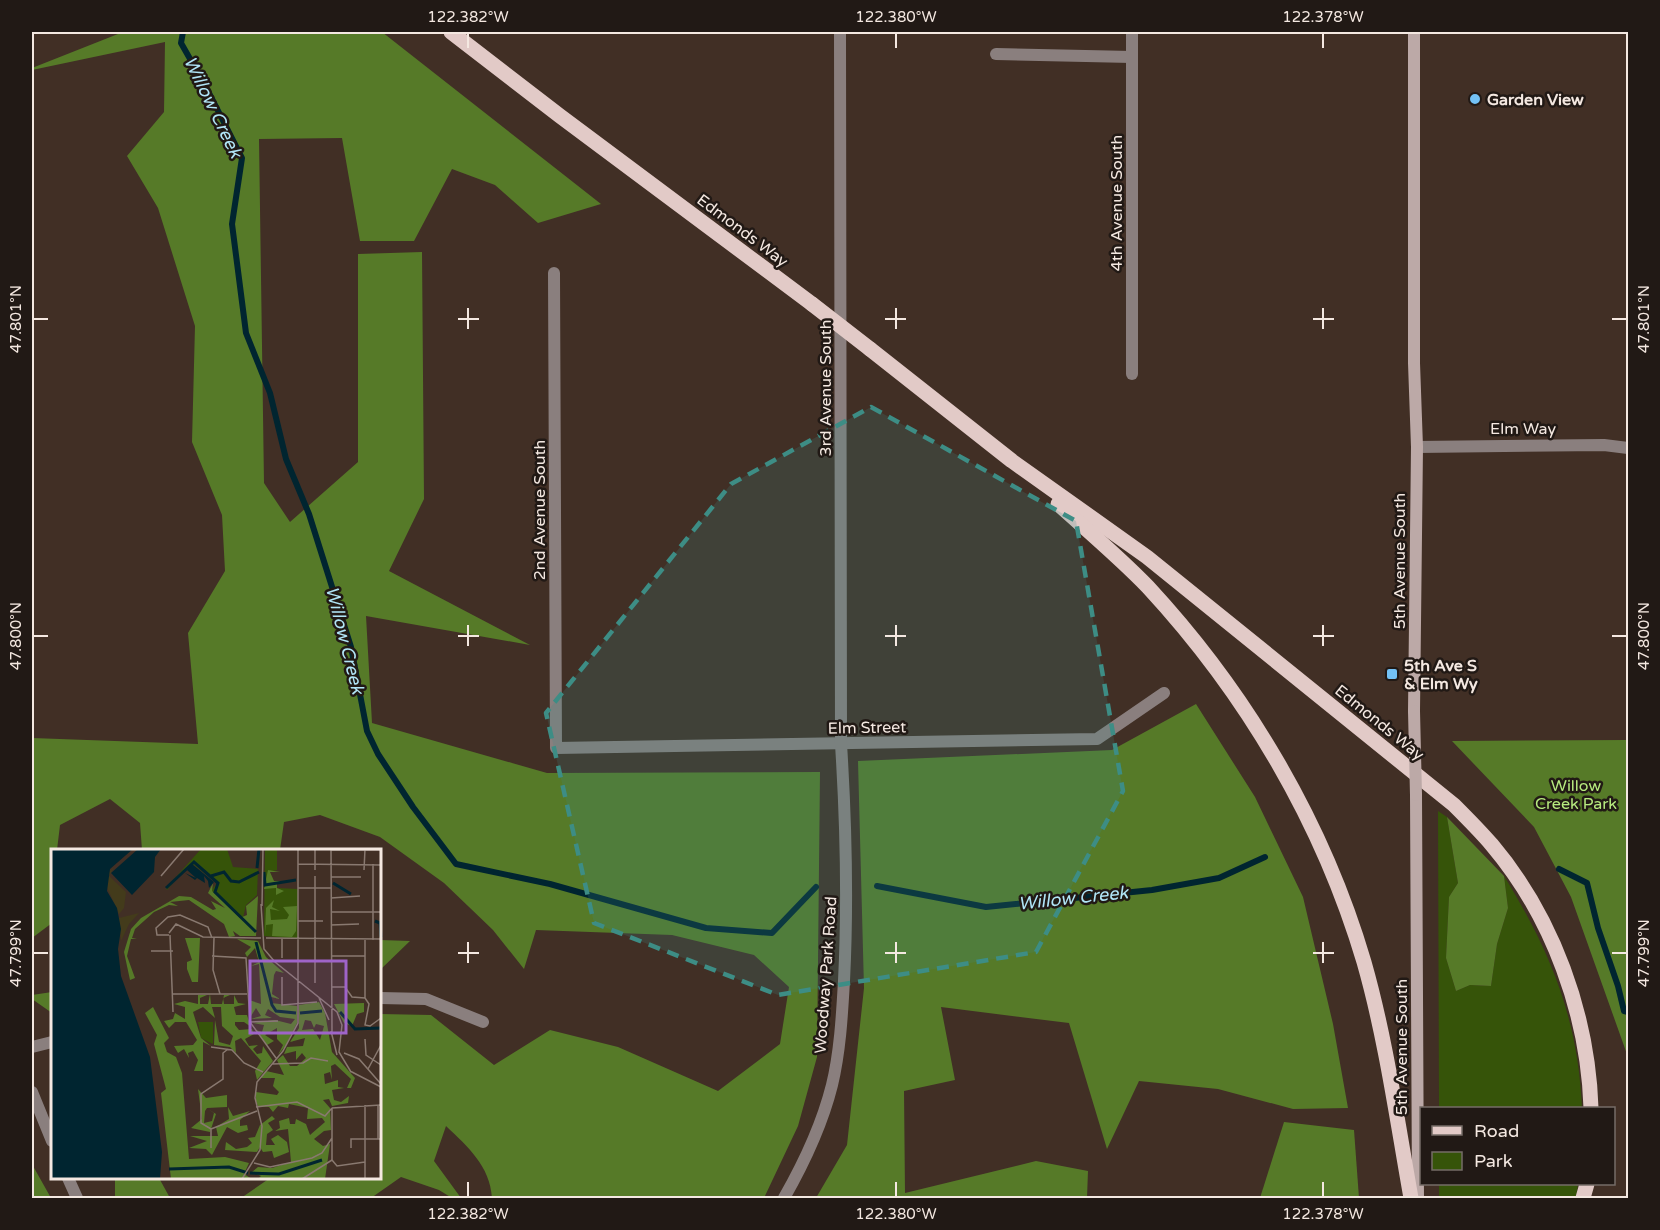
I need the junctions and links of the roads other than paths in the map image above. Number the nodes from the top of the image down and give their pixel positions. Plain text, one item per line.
1 (451, 32) edge
2 (840, 32) edge
3 (1132, 32) edge
4 (1414, 32) edge
5 (996, 54) dead end
6 (1132, 57) junction
7 (554, 273) dead end
8 (1132, 374) dead end
9 (1417, 447) junction
10 (1629, 448) edge
11 (1012, 461) junction
12 (1164, 693) dead end
13 (841, 744) junction
14 (556, 748) joint
15 (381, 998) edge
16 (483, 1022) dead end
17 (51, 1042) edge
18 (32, 1047) edge
19 (32, 1092) edge
20 (1590, 1107) edge
21 (51, 1139) edge
22 (68, 1179) edge
23 (77, 1198) edge
24 (784, 1198) edge
25 (1411, 1198) edge
26 (1418, 1198) edge

1 - 11 main road, Edmonds Way, bridge
2 - 13 street, 3rd Avenue South
3 - 6 street, 4th Avenue South
4 - 9 main road, 5th Avenue South
5 - 6 street
6 - 8 street, 4th Avenue South
7 - 14 street, 2nd Avenue South
9 - 10 street, Elm Way
9 - 26 main road, 5th Avenue South, bridge
11 - 20 main road, Edmonds Way
11 - 25 main road, Edmonds Way
12 - 13 street, Elm Street
13 - 14 street, Elm Street
13 - 24 street, Woodway Park Road
15 - 16 street
17 - 18 street
19 - 21 street
22 - 23 street

